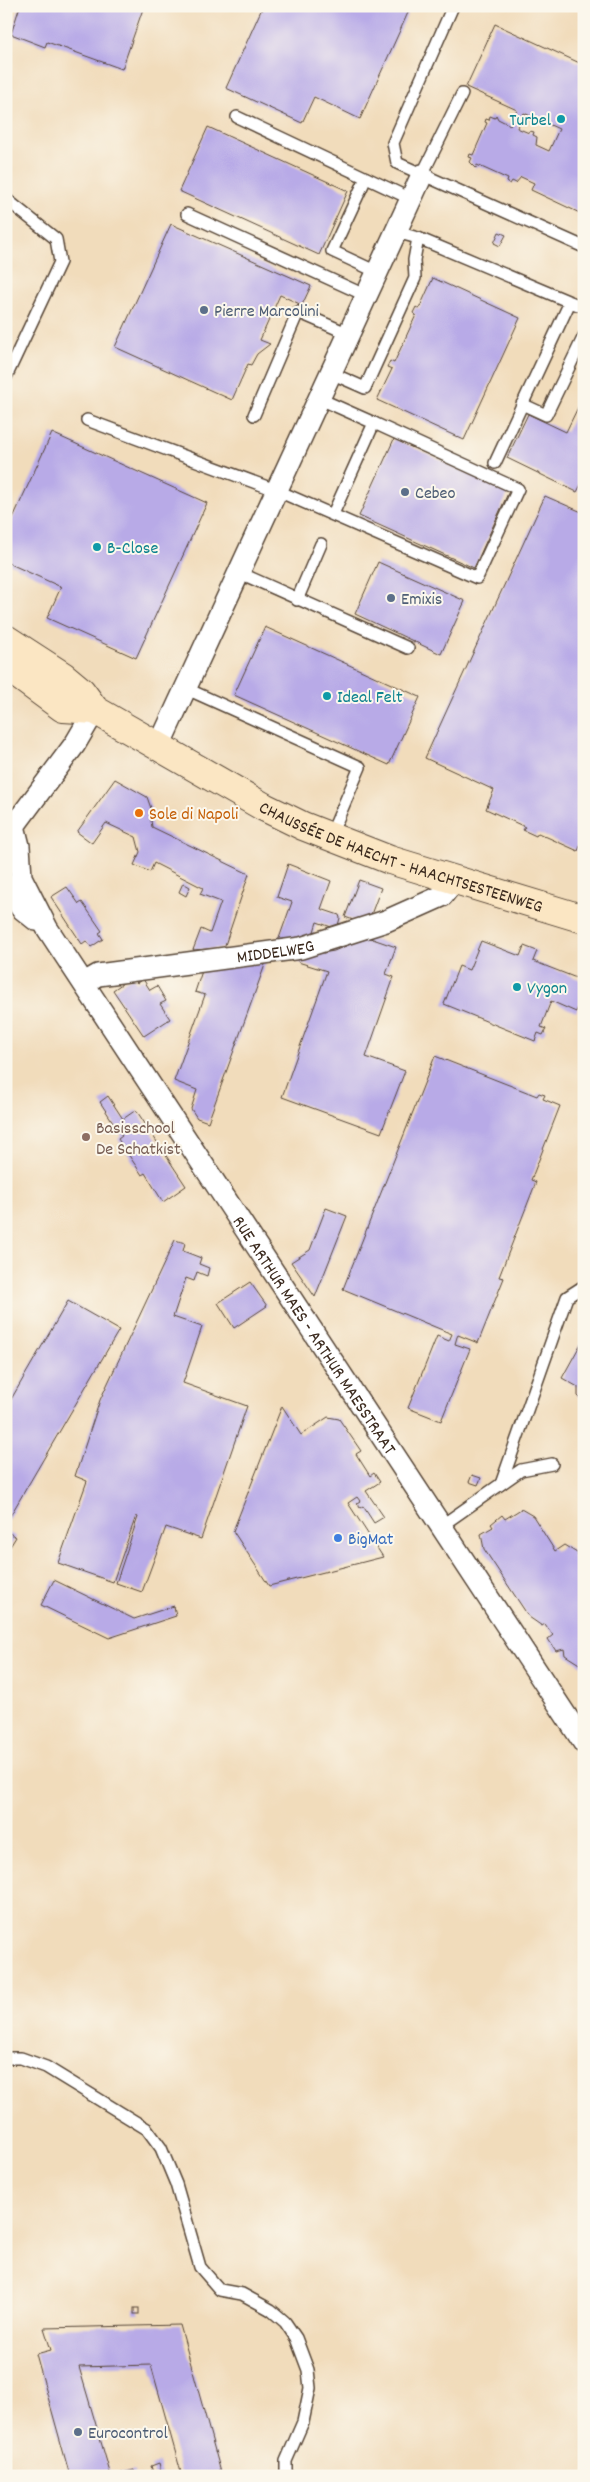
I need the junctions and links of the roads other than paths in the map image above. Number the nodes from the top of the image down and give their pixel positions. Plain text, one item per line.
1 (453, 6) edge
2 (462, 94) dead end
3 (237, 117) dead end
4 (422, 175) junction
5 (366, 178) junction
6 (6, 199) edge
7 (410, 199) junction
8 (187, 214) dead end
9 (396, 232) junction
10 (418, 238) junction
11 (584, 246) edge
12 (378, 272) junction
13 (367, 296) junction
14 (570, 302) junction
15 (584, 307) edge
16 (349, 334) junction
17 (584, 336) edge
18 (331, 374) junction
19 (6, 377) edge
20 (320, 399) junction
21 (522, 404) junction
22 (254, 415) dead end
23 (87, 420) dead end
24 (374, 423) junction
25 (495, 463) dead end
26 (278, 490) junction
27 (332, 514) junction
28 (321, 544) dead end
29 (240, 573) junction
30 (296, 600) junction
31 (6, 639) edge
32 (408, 648) dead end
33 (6, 666) edge
34 (187, 689) junction
35 (94, 710) junction
36 (158, 748) junction
37 (9, 827) edge
38 (330, 837) junction
39 (454, 881) junction
40 (6, 884) edge
41 (584, 919) edge
42 (46, 928) junction
43 (84, 983) junction
44 (584, 1286) edge
45 (552, 1464) dead end
46 (501, 1484) junction
47 (441, 1526) junction
48 (584, 1743) edge
49 (6, 2058) edge
50 (286, 2476) edge

1 - 4 lane
2 - 4 lane
3 - 5 lane
4 - 7 street
4 - 11 lane
5 - 7 lane
5 - 12 lane
6 - 19 lane
7 - 9 street
8 - 13 lane
9 - 10 lane
9 - 12 street
10 - 14 lane
10 - 18 lane
12 - 13 street
13 - 16 street
14 - 15 lane
14 - 21 lane
16 - 18 street
16 - 22 lane
17 - 21 lane
18 - 20 street
20 - 24 lane
20 - 26 street
21 - 25 lane
23 - 26 lane
24 - 27 lane
24 - 27 lane
26 - 27 lane
26 - 29 street
28 - 30 lane
29 - 30 lane
29 - 34 street
30 - 32 lane
31 - 35 main road, CHAUSSÉE DE HAECHT - HAACHTSESTEENWEG
33 - 35 main road, CHAUSSÉE DE HAECHT - HAACHTSESTEENWEG
34 - 36 street
34 - 38 lane
35 - 36 main road, CHAUSSÉE DE HAECHT - HAACHTSESTEENWEG
35 - 37 street, RUE ARTHUR MAES - ARTHUR MAESSTRAAT
36 - 38 main road, CHAUSSÉE DE HAECHT - HAACHTSESTEENWEG
37 - 42 street, RUE ARTHUR MAES - ARTHUR MAESSTRAAT
38 - 39 main road, CHAUSSÉE DE HAECHT - HAACHTSESTEENWEG
39 - 41 main road, CHAUSSÉE DE HAECHT - HAACHTSESTEENWEG
39 - 43 street, MIDDELWEG
40 - 42 street, RUE ARTHUR MAES - ARTHUR MAESSTRAAT
42 - 43 street, RUE ARTHUR MAES - ARTHUR MAESSTRAAT
43 - 47 street, RUE ARTHUR MAES - ARTHUR MAESSTRAAT
44 - 46 lane
45 - 46 lane
46 - 47 lane
47 - 48 street, RUE ARTHUR MAES - ARTHUR MAESSTRAAT
49 - 50 lane

